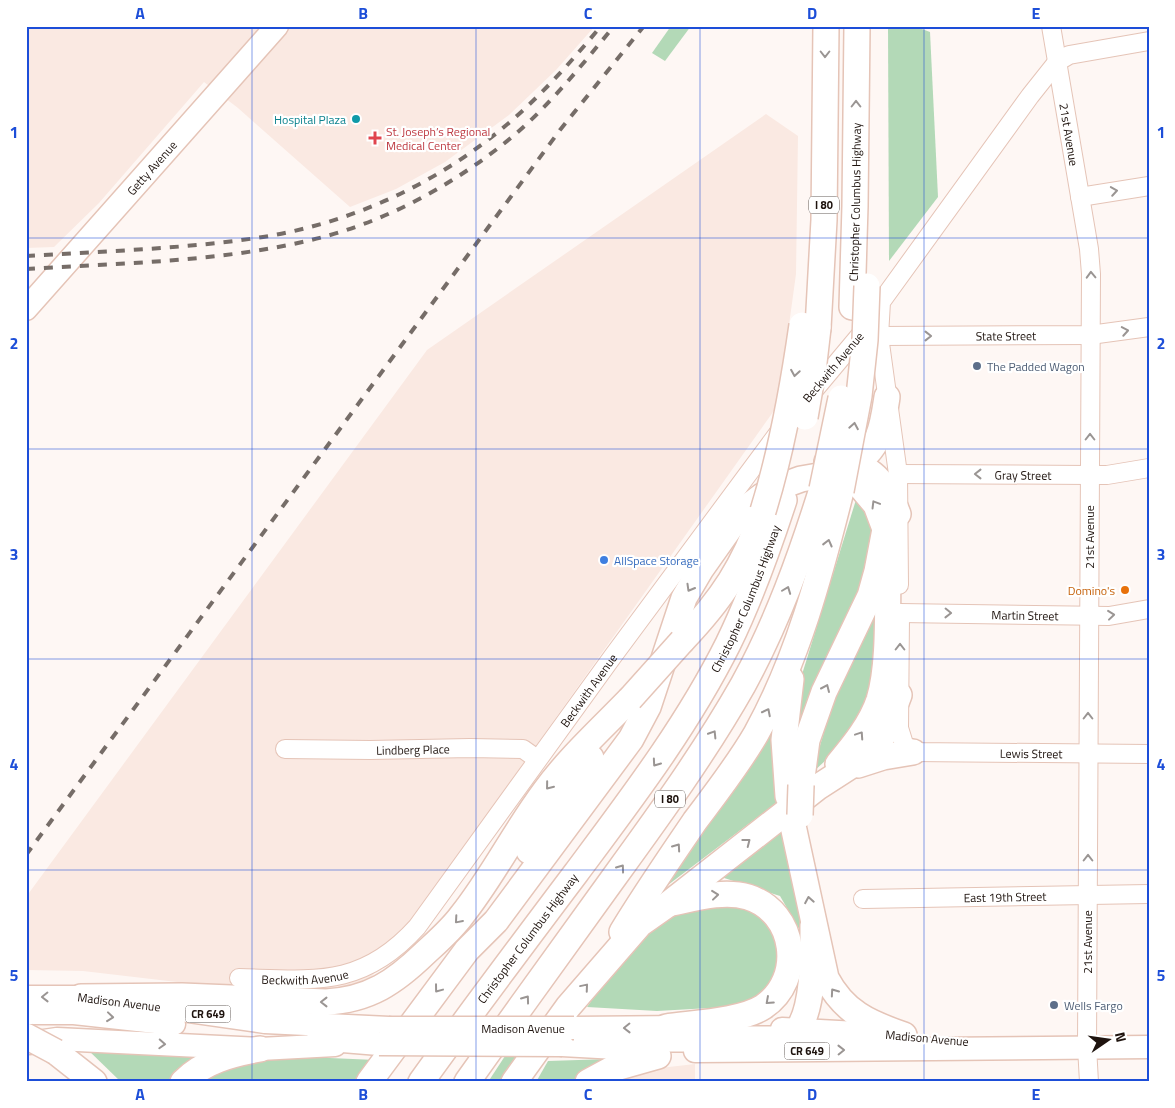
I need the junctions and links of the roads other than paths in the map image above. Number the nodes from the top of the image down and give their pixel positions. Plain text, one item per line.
1 (277, 26) edge
2 (826, 26) edge
3 (1051, 26) edge
4 (857, 30) edge
5 (1149, 41) edge
6 (1057, 62) junction
7 (1149, 186) edge
8 (1080, 197) junction
9 (856, 206) junction
10 (874, 294) junction
11 (26, 309) edge
12 (810, 327) junction
13 (1149, 327) edge
14 (861, 334) junction
15 (1090, 335) junction
16 (879, 336) junction
17 (885, 409) junction
18 (797, 410) junction
19 (852, 464) junction
20 (1149, 468) edge
21 (898, 474) junction
22 (1090, 475) junction
23 (832, 490) junction
24 (736, 518) junction
25 (892, 523) junction
26 (1149, 609) edge
27 (900, 612) junction
28 (1089, 616) junction
29 (799, 640) junction
30 (900, 695) junction
31 (630, 700) junction
32 (285, 749) dead end
33 (913, 752) junction
34 (1088, 754) junction
35 (1149, 754) edge
36 (537, 759) junction
37 (851, 767) junction
38 (800, 801) junction
39 (1088, 894) junction
40 (1149, 894) edge
41 (863, 899) dead end
42 (668, 904) junction
43 (813, 926) junction
44 (467, 950) junction
45 (605, 962) junction
46 (239, 978) dead end
47 (81, 996) junction
48 (26, 997) edge
49 (26, 1013) edge
50 (666, 1027) junction
51 (798, 1029) junction
52 (904, 1035) junction
53 (26, 1036) edge
54 (384, 1036) junction
55 (568, 1037) junction
56 (26, 1044) edge
57 (1020, 1047) junction
58 (1087, 1047) junction
59 (1149, 1047) edge
60 (260, 1048) junction
61 (635, 1049) junction
62 (680, 1051) junction
63 (94, 1082) edge
64 (183, 1082) edge
65 (369, 1082) edge
66 (421, 1082) edge
67 (467, 1082) edge
68 (514, 1082) edge
69 (588, 1082) edge
70 (1089, 1082) edge

1 - 11 main road, Getty Avenue
2 -> 12 highway, Christopher Columbus Highway / I 80
3 - 6 street, 21st Avenue
9 -> 4 highway, Christopher Columbus Highway / I 80
5 - 6 street
6 - 8 street, 21st Avenue
6 - 10 street, Beckwith Avenue
8 -> 7 street
15 -> 8 street, 21st Avenue
9 - 10 highway
9 - 23 highway, Christopher Columbus Highway / I 80, bridge
10 - 14 street, Beckwith Avenue
10 - 16 street, Beckwith Avenue
23 -> 10 highway, bridge
12 -> 31 highway, bridge
12 -> 66 highway, Christopher Columbus Highway / I 80, bridge
15 -> 13 street, State Street
14 - 16 street, State Street
14 - 18 street, Beckwith Avenue
16 -> 15 street, State Street
22 -> 15 street, 21st Avenue
16 - 17 street, Beckwith Avenue
17 - 18 street
17 - 19 highway
17 - 21 street, Beckwith Avenue
18 - 36 street, Beckwith Avenue
19 - 24 highway
19 - 25 highway
20 - 22 street, Gray Street
22 -> 21 street, Gray Street
21 - 25 street, Beckwith Avenue
22 - 28 street, 21st Avenue
29 -> 23 highway
67 -> 23 highway, Christopher Columbus Highway / I 80
25 -> 24 highway
24 -> 44 highway
25 - 27 street, Beckwith Avenue
38 -> 25 highway
38 -> 25 highway
28 -> 26 street, Martin Street
27 -> 28 street, Martin Street
30 -> 27 street, Beckwith Avenue
34 -> 28 street, 21st Avenue
29 - 38 highway
45 -> 29 highway
30 - 33 street, Beckwith Avenue
30 - 37 highway
31 - 44 highway
31 -> 47 highway
32 - 36 street, Lindberg Place
33 - 34 street, Lewis Street
33 - 37 highway
34 - 35 street, Lewis Street
39 -> 34 street, 21st Avenue
36 - 46 street, Beckwith Avenue
37 - 38 highway
42 -> 38 highway
43 -> 38 highway
39 - 40 street, East 19th Street
39 - 41 street, East 19th Street
39 - 58 street, 21st Avenue
42 - 45 highway
42 -> 50 highway
43 - 51 highway
52 -> 43 highway
44 -> 65 highway
68 -> 45 highway
47 -> 48 main road, Madison Avenue / CR 649
47 - 54 main road, Madison Avenue / CR 649
49 -> 54 main road, Madison Avenue / CR 649
50 - 51 main road, Madison Avenue / CR 649
50 -> 55 main road, Madison Avenue / CR 649
51 - 52 main road, Madison Avenue / CR 649
51 - 61 highway
52 - 57 main road, Madison Avenue / CR 649
53 - 63 highway, bridge
54 - 55 main road, Madison Avenue / CR 649, bridge
54 - 60 main road
55 - 61 main road, Madison Avenue / CR 649
56 -> 60 main road
57 - 58 main road, Madison Avenue / CR 649
62 -> 57 main road, Madison Avenue / CR 649
58 - 59 main road, Madison Avenue / CR 649
58 - 70 street, 21st Avenue
60 - 64 highway
61 - 62 main road, Madison Avenue / CR 649
62 - 69 highway

